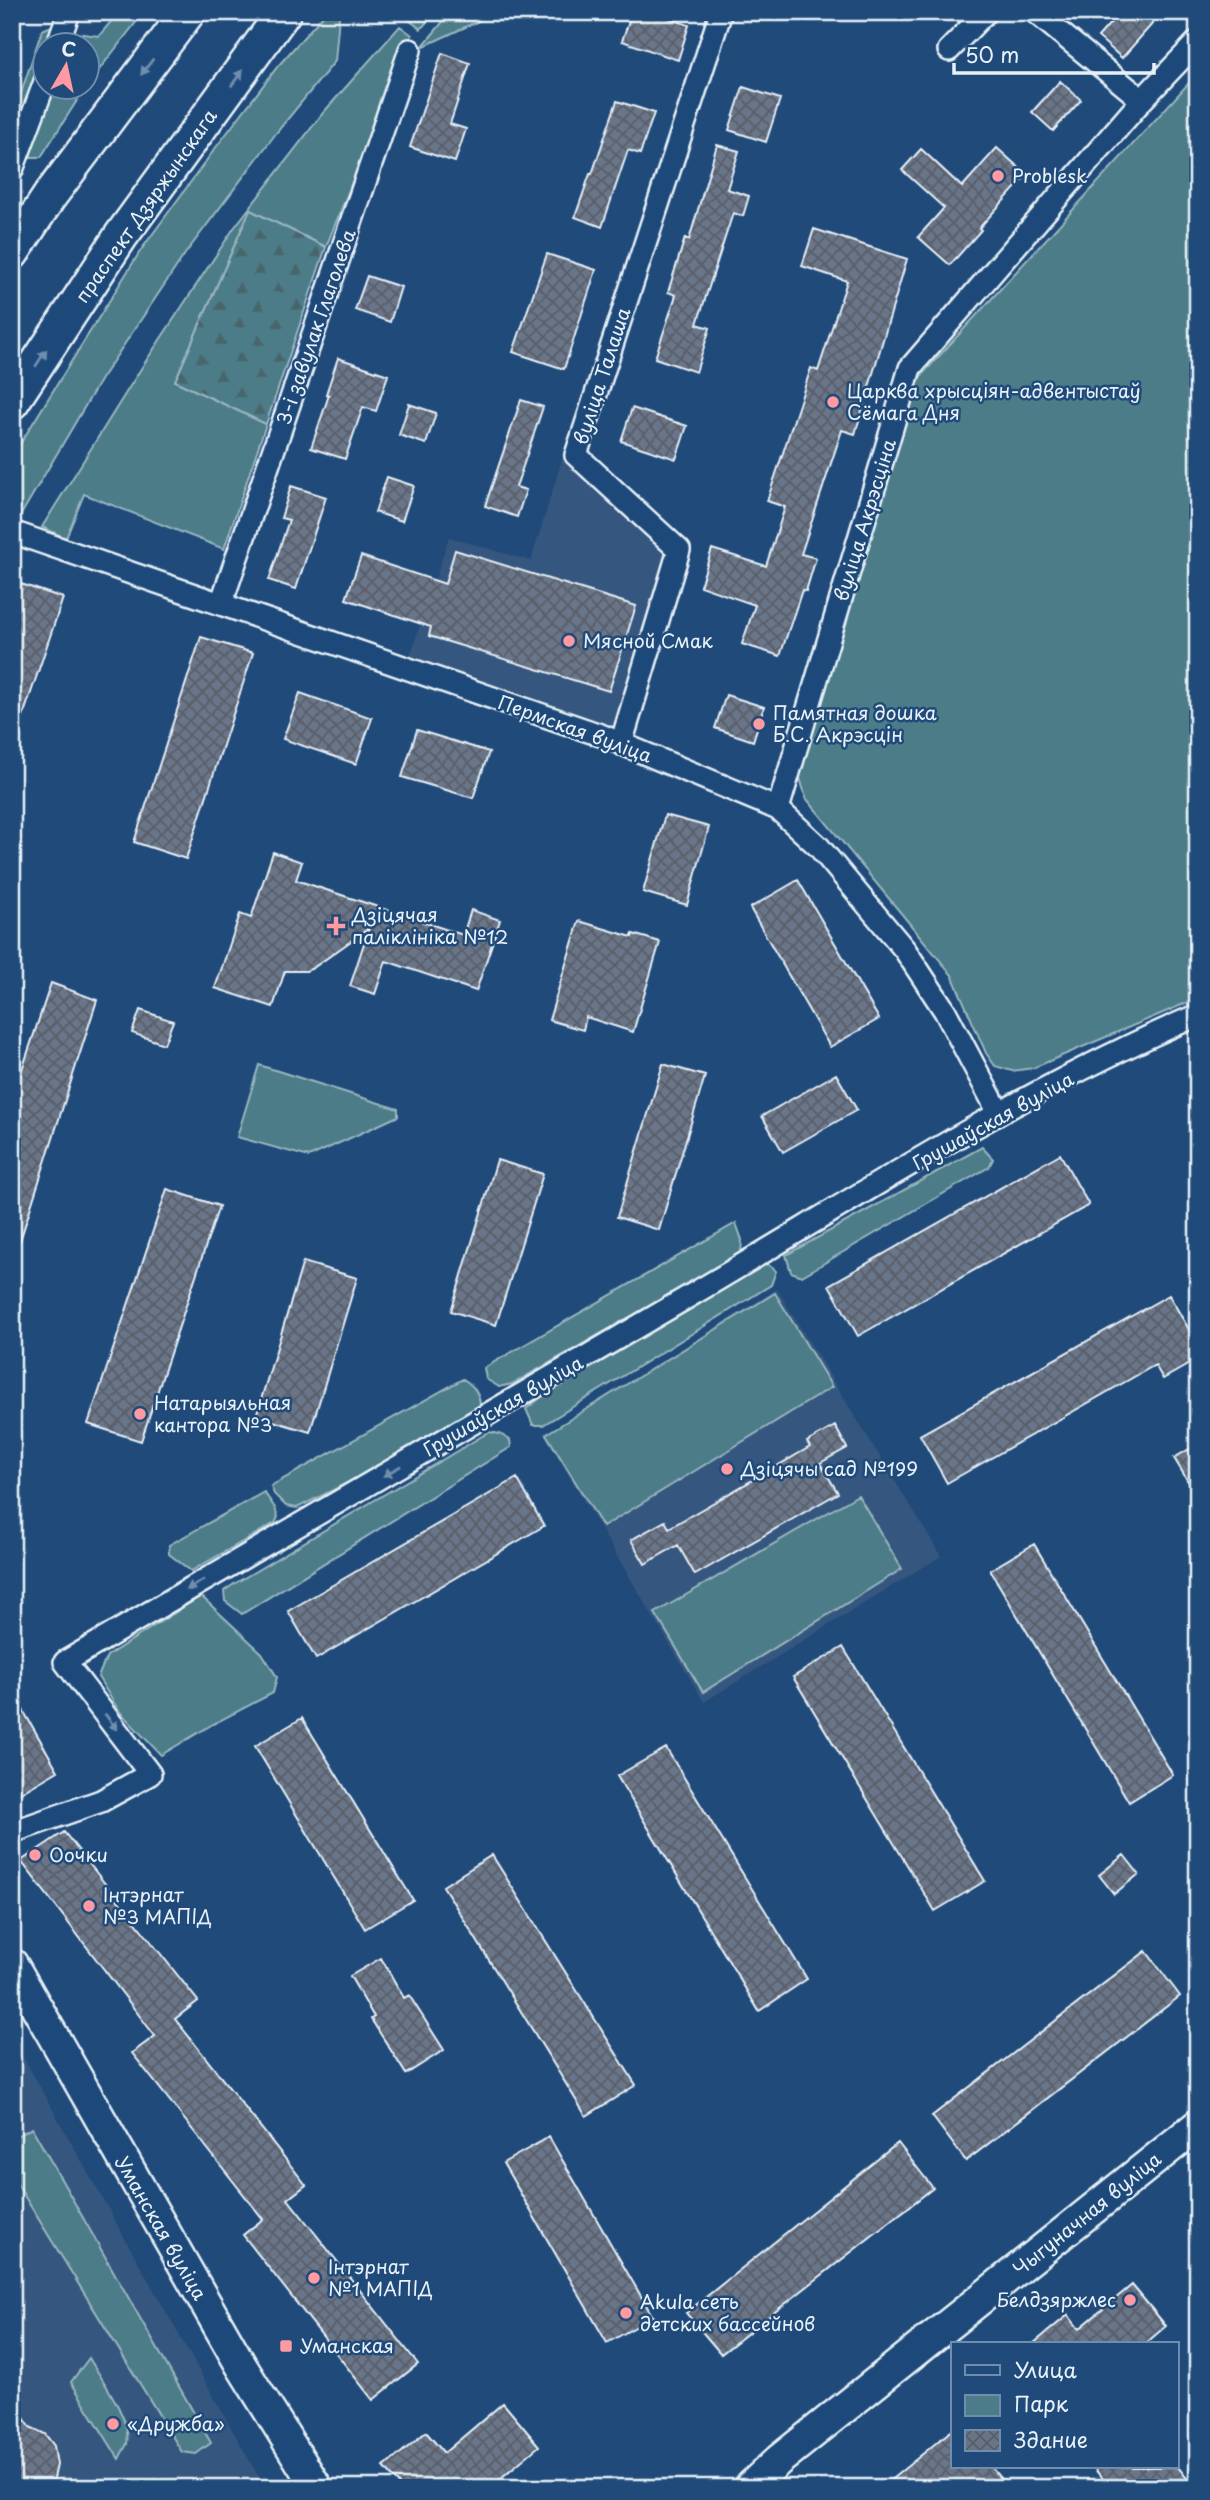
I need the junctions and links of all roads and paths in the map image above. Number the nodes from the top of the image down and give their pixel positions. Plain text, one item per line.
1 (69, 12) edge
2 (188, 12) edge
3 (284, 12) edge
4 (721, 12) edge
5 (986, 12) edge
6 (1035, 12) edge
7 (62, 32) edge
8 (1198, 41) edge
9 (410, 50) dead end
10 (949, 50) dead end
11 (1142, 100) junction
12 (37, 102) edge
13 (12, 170) edge
14 (12, 253) edge
15 (12, 402) edge
16 (12, 532) edge
17 (221, 604) junction
18 (621, 744) junction
19 (778, 809) junction
20 (1198, 1015) edge
21 (999, 1113) junction
22 (12, 1832) edge
23 (12, 1964) edge
24 (1198, 2124) edge
25 (779, 2460) junction
26 (317, 2488) edge
27 (727, 2488) edge
28 (749, 2488) edge

1 - 7 street
2 -> 14 main road
15 -> 3 main road, праспект Дзяржынскага
4 - 18 street, вуліца Талаша
5 - 10 street
6 - 11 street
8 - 11 street, вуліца Акрэсціна
9 - 17 street, 3-і завулак Глаголева
11 - 19 street, вуліца Акрэсціна
12 - 13 street
16 - 17 street, Пермская вуліца
17 - 18 street, Пермская вуліца
18 - 19 street, Пермская вуліца
19 - 21 street, Пермская вуліца
20 - 21 street, Грушаўская вуліца
21 -> 22 street, Грушаўская вуліца
23 - 26 main road, Уманская вуліца
24 - 25 main road, Чыгуначная вуліца
25 - 27 main road, Чыгуначная вуліца
25 - 28 main road, Чыгуначная вуліца

